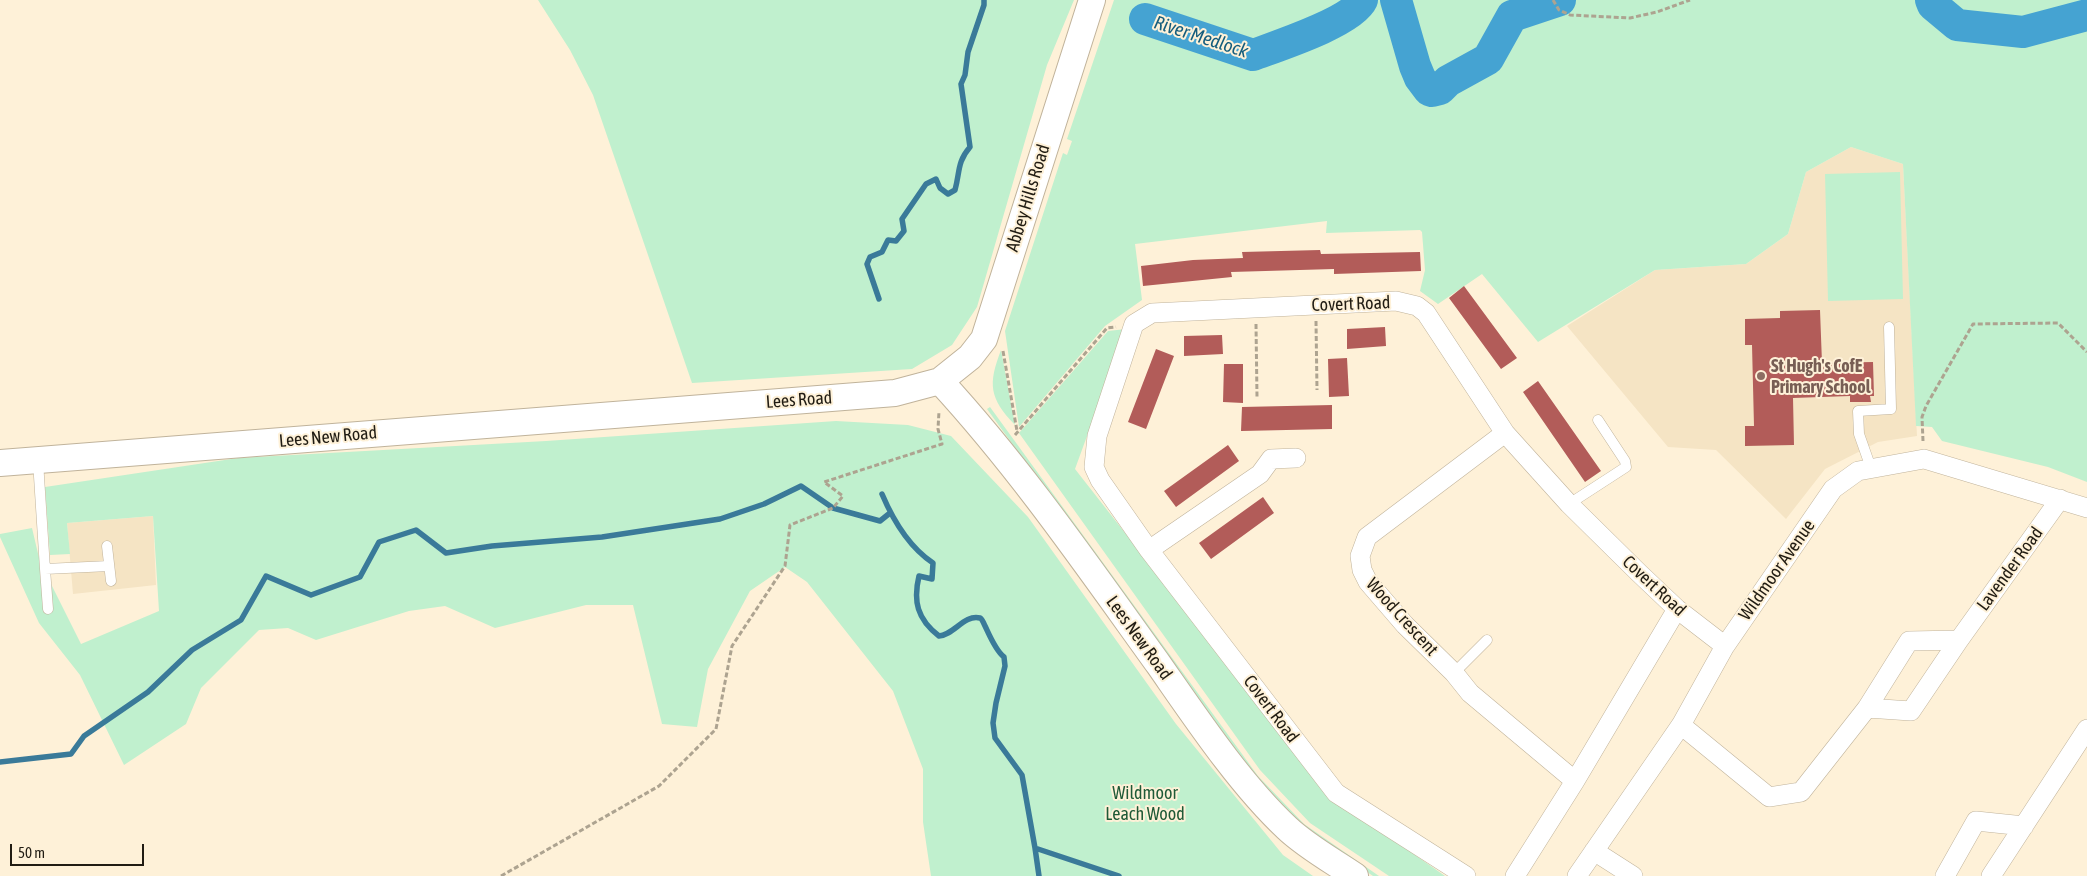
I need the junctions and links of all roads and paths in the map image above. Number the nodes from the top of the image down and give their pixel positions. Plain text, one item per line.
1 (1092, 0) edge
2 (1553, 0) edge
3 (1690, 0) edge
4 (1316, 305) junction
5 (1256, 308) junction
6 (1134, 324) junction
7 (1889, 327) dead end
8 (1002, 344) dead end
9 (2087, 352) edge
10 (940, 380) junction
11 (1317, 390) dead end
12 (1257, 397) dead end
13 (656, 410) joint
14 (1598, 420) dead end
15 (1505, 433) junction
16 (1296, 458) dead end
17 (1924, 459) junction
18 (38, 460) junction
19 (0, 463) edge
20 (1871, 468) junction
21 (2060, 499) junction
22 (1569, 504) junction
23 (2087, 508) edge
24 (107, 546) dead end
25 (1149, 550) junction
26 (109, 566) junction
27 (44, 569) junction
28 (111, 581) dead end
29 (48, 609) dead end
30 (1677, 609) junction
31 (1487, 640) dead end
32 (1959, 640) junction
33 (1725, 646) junction
34 (1454, 673) junction
35 (1867, 708) junction
36 (1681, 725) junction
37 (2087, 729) edge
38 (1575, 781) junction
39 (2024, 826) junction
40 (1594, 851) junction
41 (501, 876) edge
42 (1356, 876) edge
43 (1466, 876) edge
44 (1515, 876) edge
45 (1577, 876) edge
46 (1633, 876) edge
47 (1945, 876) edge
48 (1991, 876) edge

1 - 10 main road, Abbey Hills Road
2 - 3 path
4 - 5 street, Covert Road
4 - 11 path
4 - 15 street, Covert Road
5 - 6 street, Covert Road
5 - 12 path
6 - 8 path
6 - 25 street, Covert Road
7 - 20 lane
9 - 17 path
10 - 13 main road, Lees Road
10 - 41 path
10 - 42 main road, Lees New Road
13 - 18 main road, Lees New Road
14 - 22 lane
15 - 22 street, Covert Road
15 - 34 street, Wood Crescent
16 - 25 street
17 - 20 street, Wildmoor Avenue
17 - 21 street, Wildmoor Avenue
18 - 19 main road, Lees New Road
18 - 27 lane
20 - 33 street, Wildmoor Avenue
21 - 23 street, Wildmoor Avenue
21 - 32 street, Lavender Road
22 - 30 street, Covert Road
24 - 26 lane
25 - 43 street, Covert Road
26 - 27 lane
26 - 28 lane
27 - 29 lane
30 - 33 street, Covert Road
30 - 38 street
31 - 34 lane
32 - 35 street
32 - 35 street, Lavender Road
33 - 36 street, Wildmoor Avenue
34 - 38 street, Wood Crescent
35 - 36 street
36 - 40 street, Wildmoor Avenue
37 - 39 street
38 - 44 street
39 - 47 street
39 - 48 street
40 - 45 street, Wildmoor Avenue
40 - 46 street

